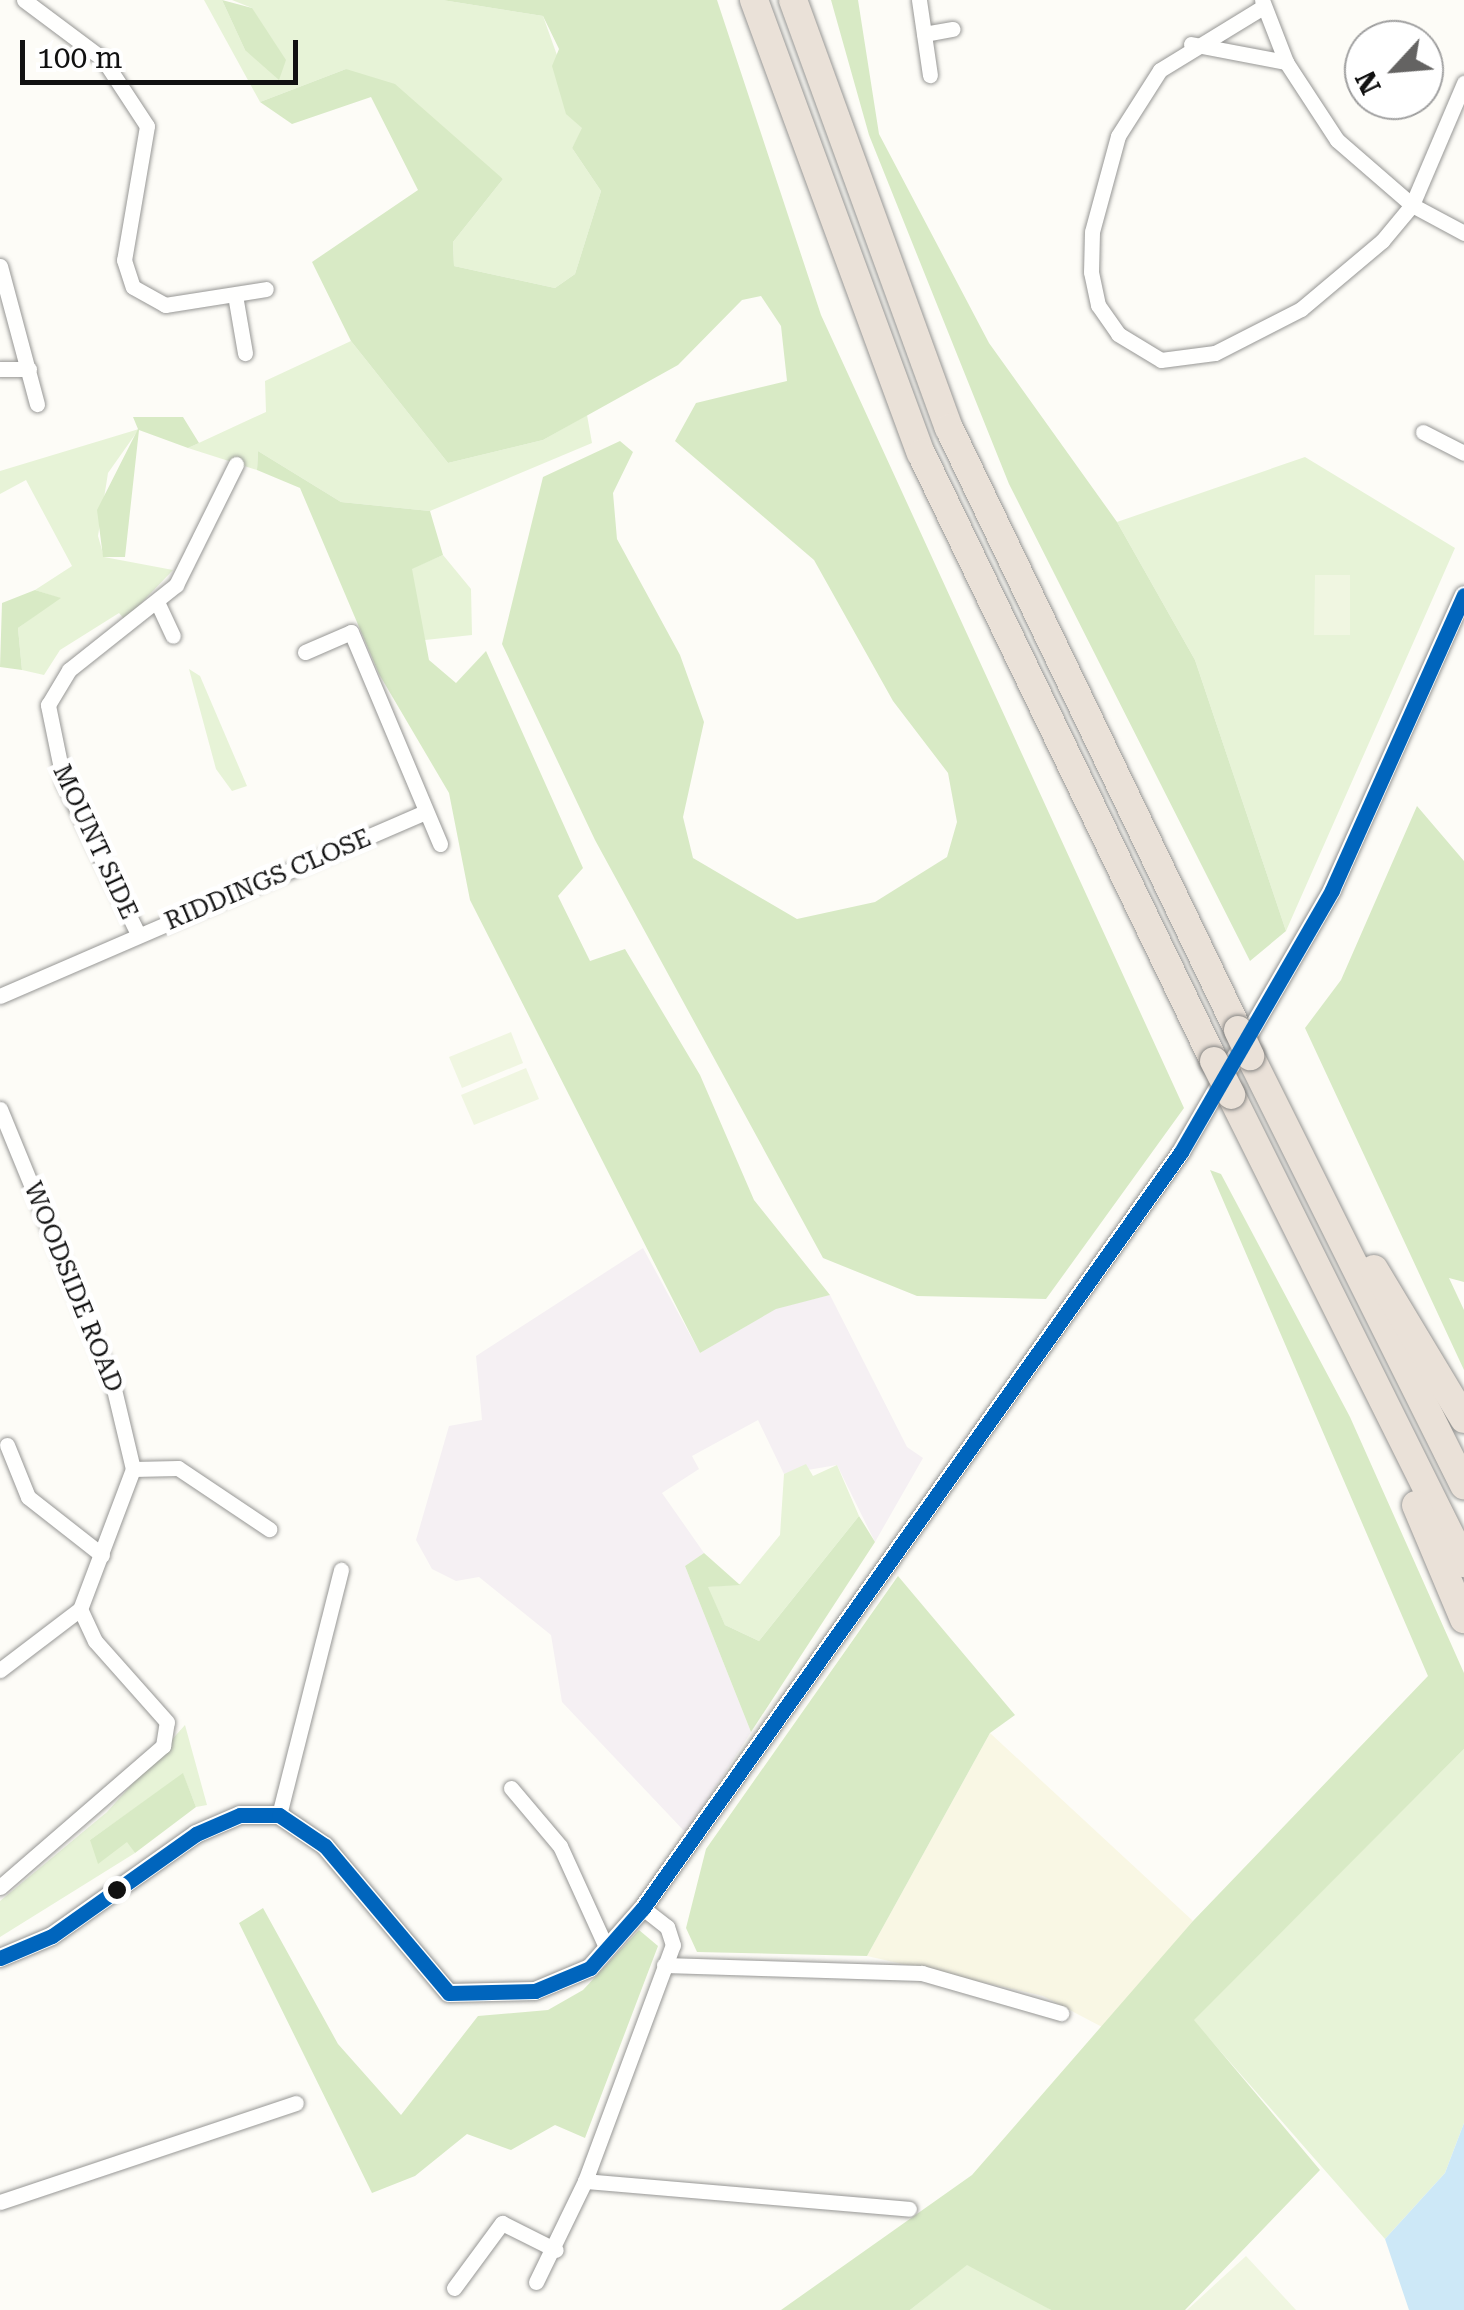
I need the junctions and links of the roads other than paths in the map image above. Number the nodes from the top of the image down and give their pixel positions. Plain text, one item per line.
1 (24, 0) edge
2 (754, 0) edge
3 (793, 0) edge
4 (920, 0) edge
5 (1263, 3) edge
6 (953, 28) dead end
7 (924, 34) junction
8 (1190, 44) junction
9 (1286, 62) junction
10 (930, 75) dead end
11 (1464, 83) edge
12 (1412, 204) junction
13 (1464, 234) edge
14 (0, 266) edge
15 (266, 290) dead end
16 (234, 295) junction
17 (245, 353) dead end
18 (29, 369) junction
19 (0, 370) edge
20 (37, 404) dead end
21 (1423, 432) dead end
22 (1464, 454) edge
23 (236, 464) dead end
24 (1464, 595) edge
25 (158, 604) junction
26 (173, 636) dead end
27 (305, 652) dead end
28 (426, 812) junction
29 (440, 844) dead end
30 (138, 934) junction
31 (0, 996) edge
32 (1255, 1065) junction
33 (0, 1109) edge
34 (1315, 1265) junction
35 (1464, 1419) edge
36 (7, 1445) dead end
37 (134, 1469) junction
38 (1464, 1486) edge
39 (269, 1529) dead end
40 (102, 1555) junction
41 (1464, 1563) edge
42 (341, 1570) dead end
43 (80, 1609) junction
44 (1464, 1619) edge
45 (0, 1670) edge
46 (512, 1788) dead end
47 (279, 1815) junction
48 (0, 1888) edge
49 (643, 1908) junction
50 (607, 1948) junction
51 (0, 1958) edge
52 (664, 1965) junction
53 (1060, 2013) dead end
54 (296, 2104) dead end
55 (585, 2181) junction
56 (0, 2202) edge
57 (909, 2209) dead end
58 (556, 2250) junction
59 (536, 2282) dead end
60 (454, 2288) dead end

1 - 16 street
2 - 34 highway, bridge
3 - 32 highway, bridge
4 - 7 street
5 - 8 street
5 - 9 street
6 - 7 street
7 - 10 street
8 - 9 street
8 - 12 street
9 - 12 street
11 - 12 street
12 - 13 street
14 - 18 street
15 - 16 street
16 - 17 street
18 - 19 street
18 - 20 street
21 - 22 street
23 - 25 street, MOUNT SIDE
24 - 49 street
25 - 26 street
25 - 30 street, MOUNT SIDE
27 - 28 street
28 - 29 street
28 - 30 street, RIDDINGS CLOSE
30 - 31 street, RIDDINGS CLOSE
32 - 35 highway
32 - 38 highway
33 - 37 street, WOODSIDE ROAD
34 - 41 highway
34 - 44 highway
36 - 40 street
37 - 39 street
37 - 40 street
40 - 43 street
42 - 47 street
43 - 45 street
43 - 48 street
46 - 50 street
47 - 50 street
47 - 51 street
49 - 50 street
49 - 52 street
52 - 53 street
52 - 55 street
54 - 56 street
55 - 57 street
55 - 58 street
58 - 59 street
58 - 60 street

